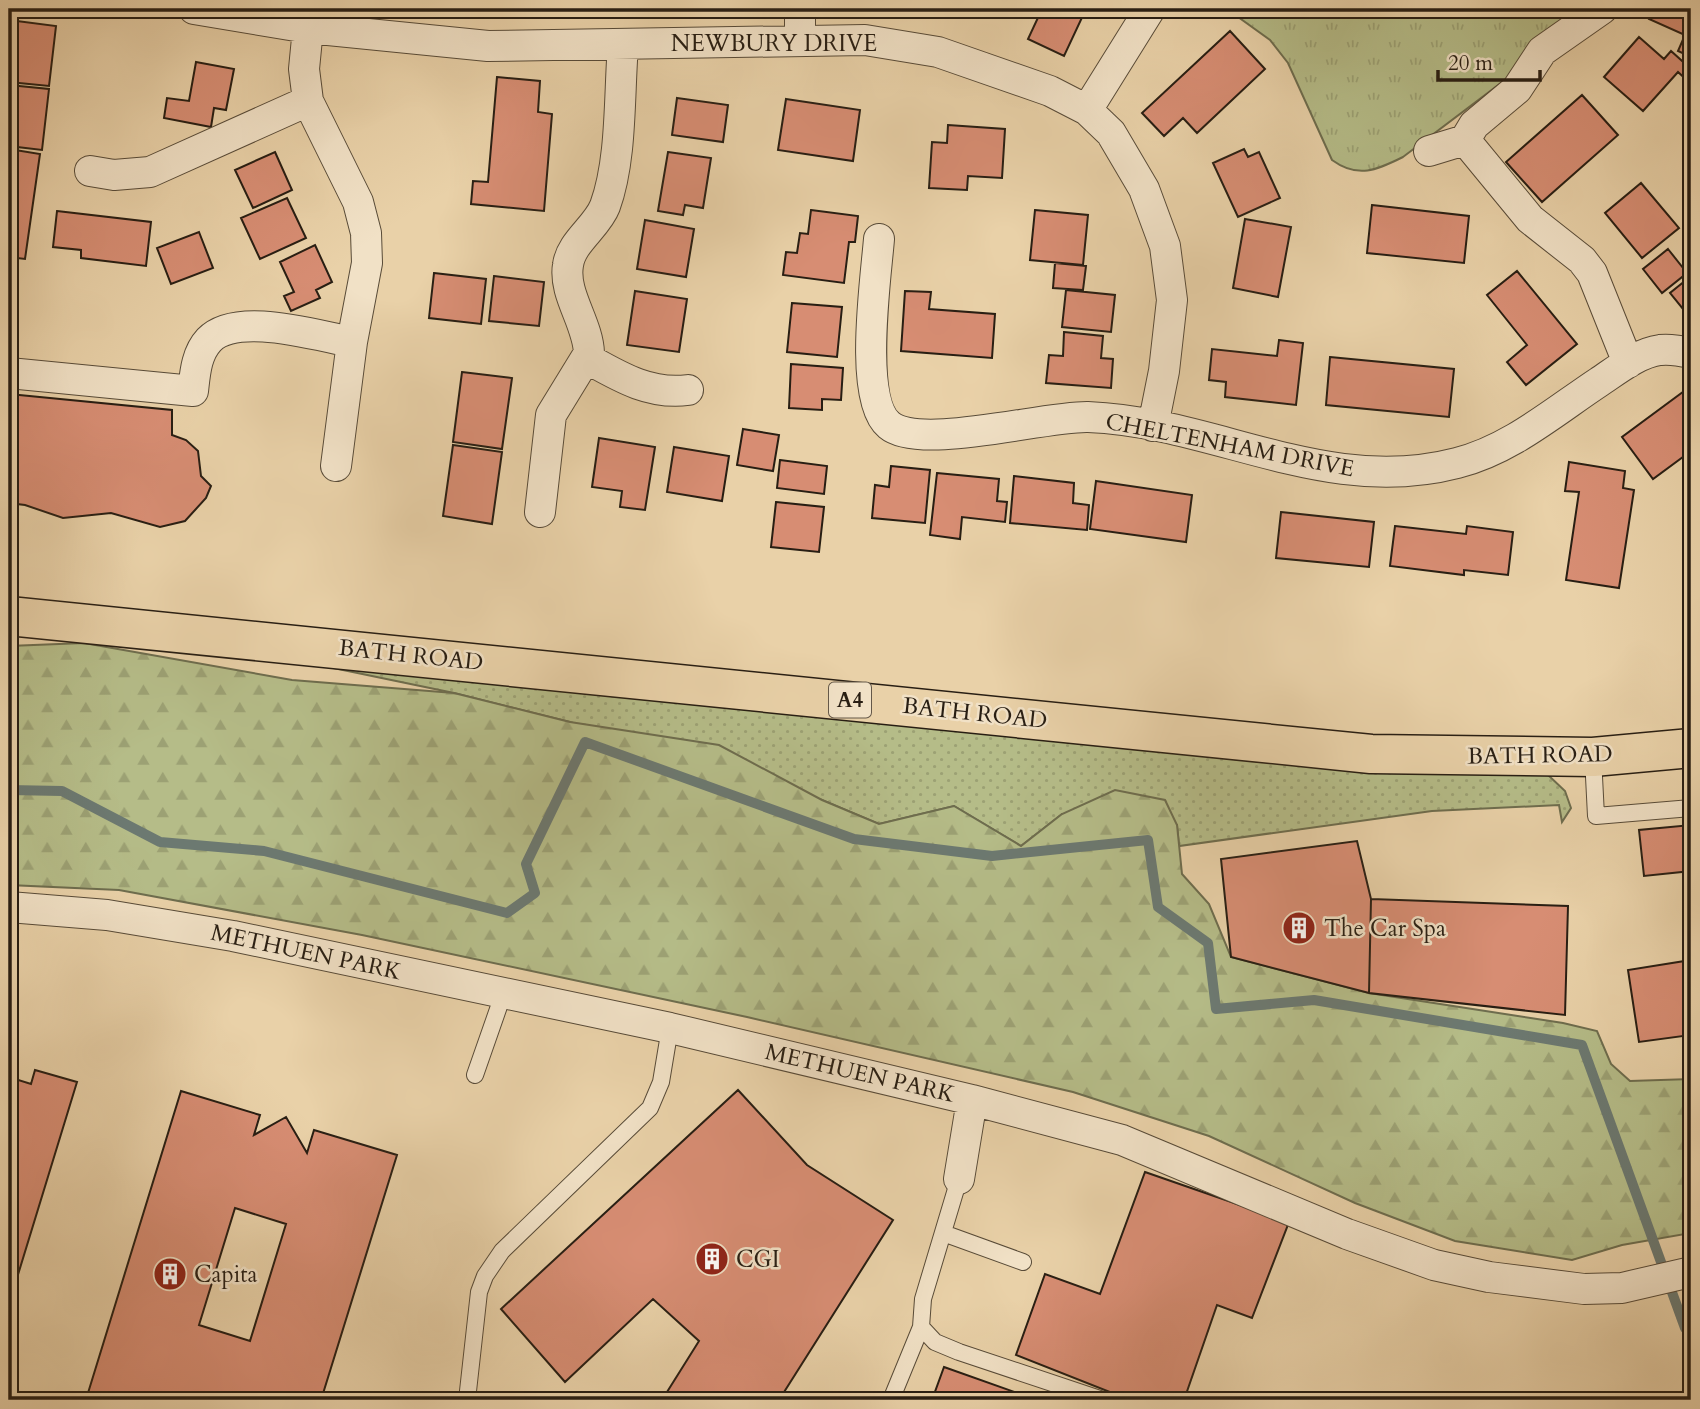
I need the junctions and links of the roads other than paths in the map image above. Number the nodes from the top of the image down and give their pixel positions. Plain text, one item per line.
1 (194, 9) edge
2 (800, 9) edge
3 (1150, 9) edge
4 (1602, 9) edge
5 (308, 28) junction
6 (800, 40) junction
7 (623, 45) junction
8 (308, 102) junction
9 (1087, 110) junction
10 (1465, 141) junction
11 (1429, 151) dead end
12 (90, 170) dead end
13 (879, 239) dead end
14 (352, 342) junction
15 (1691, 353) edge
16 (588, 359) junction
17 (1628, 363) junction
18 (9, 373) edge
19 (688, 390) dead end
20 (1153, 426) junction
21 (336, 466) dead end
22 (540, 512) dead end
23 (9, 617) edge
24 (1691, 748) edge
25 (1593, 757) junction
26 (1691, 808) edge
27 (9, 907) edge
28 (503, 992) junction
29 (670, 1028) junction
30 (475, 1075) dead end
31 (972, 1100) junction
32 (959, 1180) joint
33 (943, 1233) junction
34 (1023, 1262) dead end
35 (1691, 1272) edge
36 (921, 1327) junction
37 (467, 1400) edge
38 (891, 1400) edge
39 (1103, 1400) edge

1 - 5 street, NEWBURY DRIVE
2 - 6 street
3 - 9 street
4 - 10 street
5 - 7 street, NEWBURY DRIVE
5 - 8 street
6 - 7 street, NEWBURY DRIVE
6 - 9 street, NEWBURY DRIVE
7 - 16 street
8 - 12 street
8 - 14 street
9 - 20 street, NEWBURY DRIVE
10 - 11 street
10 - 17 street
13 - 20 street, CHELTENHAM DRIVE
14 - 18 street
14 - 21 street
15 - 17 street, CHELTENHAM DRIVE
16 - 19 street
16 - 22 street
17 - 20 street, CHELTENHAM DRIVE
23 - 25 main road, BATH ROAD / A4
24 - 25 main road, BATH ROAD / A4
25 - 26 lane
27 - 28 street, METHUEN PARK
28 - 29 street, METHUEN PARK
28 - 30 lane
29 - 31 street, METHUEN PARK
29 - 37 lane
31 - 32 street
31 - 35 street, METHUEN PARK
32 - 33 lane
33 - 34 lane
33 - 36 lane
36 - 38 lane
36 - 39 lane

